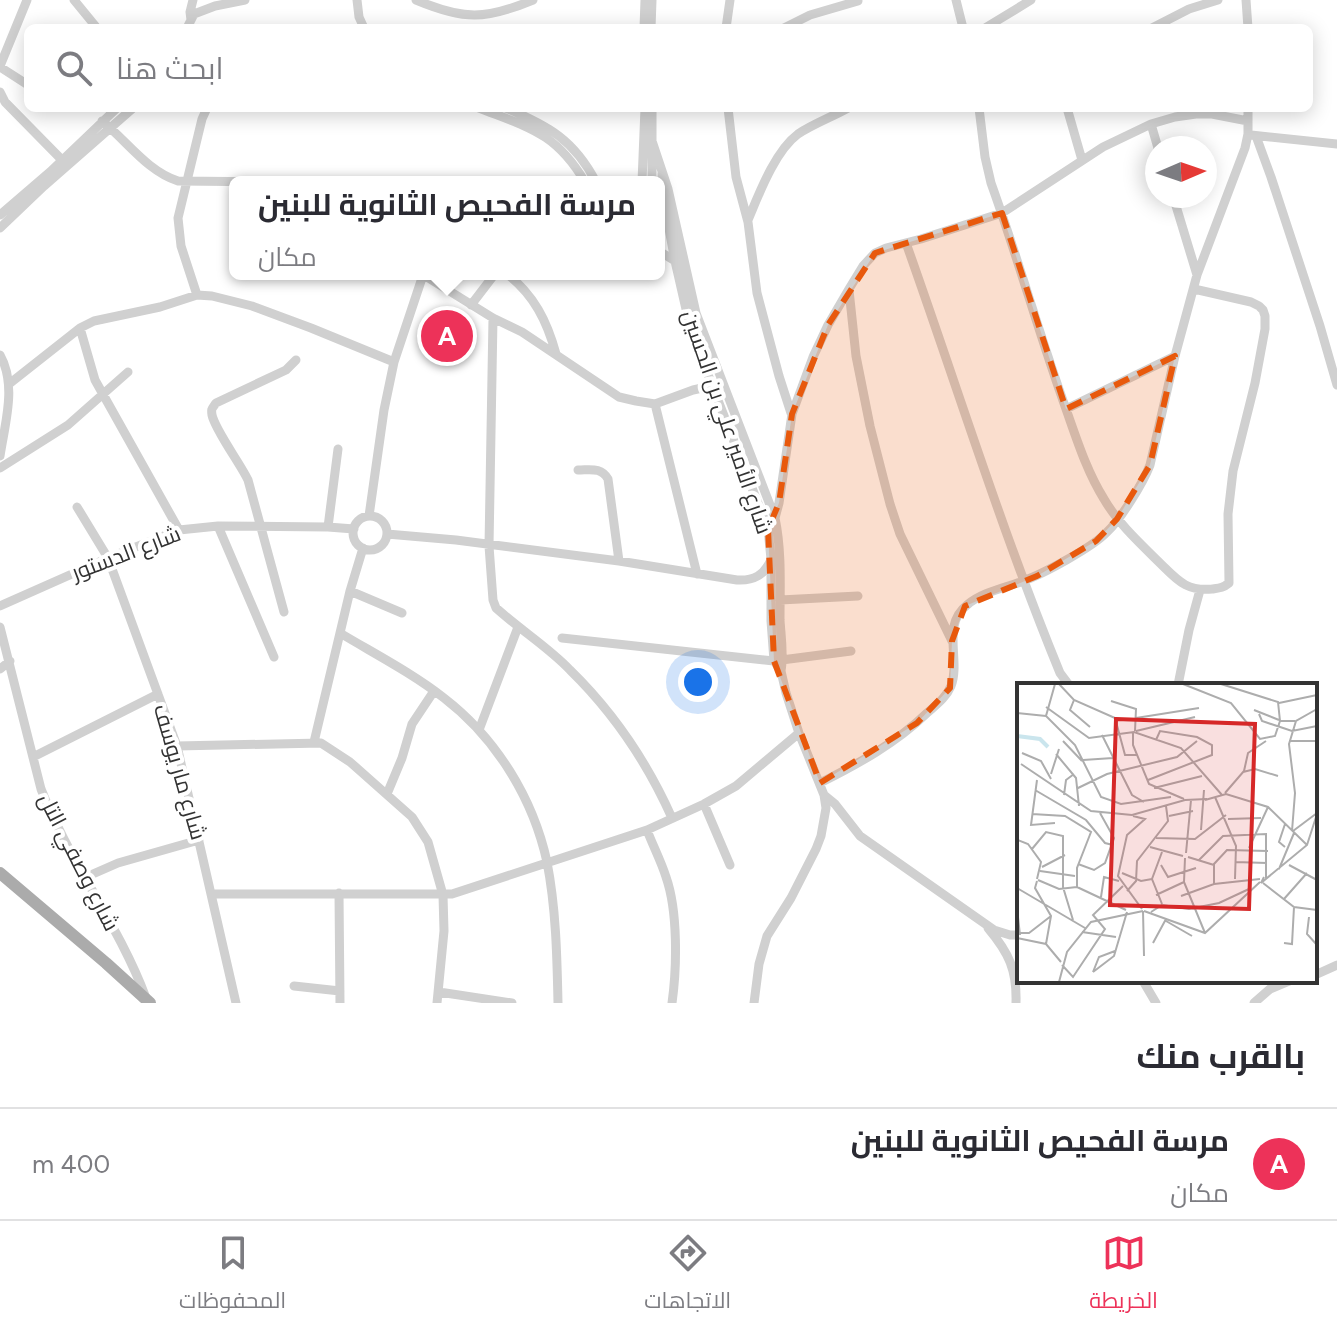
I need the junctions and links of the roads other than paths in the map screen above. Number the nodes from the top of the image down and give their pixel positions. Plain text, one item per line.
1 (27, 0) edge
2 (74, 0) edge
3 (193, 0) edge
4 (245, 0) edge
5 (357, 0) edge
6 (416, 0) edge
7 (533, 0) edge
8 (645, 0) edge
9 (652, 0) edge
10 (730, 0) edge
11 (956, 0) edge
12 (1031, 0) edge
13 (1218, 0) edge
14 (1246, 0) edge
15 (858, 1) edge
16 (432, 3) edge
17 (94, 24) edge
18 (189, 24) edge
19 (362, 24) edge
20 (644, 24) edge
21 (651, 24) edge
22 (727, 24) edge
23 (792, 24) edge
24 (962, 24) edge
25 (992, 24) edge
26 (1160, 24) edge
27 (1248, 24) edge
28 (0, 67) edge
29 (24, 82) edge
30 (2, 98) edge
31 (112, 112) edge
32 (129, 112) edge
33 (205, 112) edge
34 (489, 112) edge
35 (515, 112) edge
36 (645, 112) edge
37 (652, 112) edge
38 (728, 112) edge
39 (840, 112) edge
40 (979, 112) edge
41 (1068, 112) edge
42 (1248, 112) edge
43 (102, 121) junction
44 (1248, 121) junction
45 (1151, 124) junction
46 (111, 128) junction
47 (1252, 135) junction
48 (1154, 136) edge
49 (648, 140) junction
50 (1337, 144) edge
51 (62, 160) junction
52 (1082, 160) junction
53 (662, 173) junction
54 (581, 176) edge
55 (592, 176) edge
56 (643, 176) edge
57 (651, 176) edge
58 (662, 176) edge
59 (663, 176) edge
60 (187, 181) junction
61 (229, 181) edge
62 (665, 182) edge
63 (665, 206) edge
64 (1177, 208) edge
65 (1002, 213) junction
66 (0, 215) edge
67 (748, 222) junction
68 (0, 228) edge
69 (906, 243) junction
70 (665, 255) edge
71 (675, 261) junction
72 (1197, 275) junction
73 (420, 280) edge
74 (431, 280) edge
75 (492, 280) edge
76 (513, 280) edge
77 (849, 289) junction
78 (1194, 289) junction
79 (197, 295) junction
80 (471, 305) junction
81 (493, 318) junction
82 (80, 328) junction
83 (556, 354) junction
84 (0, 355) edge
85 (1175, 356) junction
86 (296, 360) dead end
87 (394, 362) junction
88 (128, 372) dead end
89 (9, 384) junction
90 (718, 385) junction
91 (1337, 385) edge
92 (103, 395) junction
93 (655, 404) junction
94 (1066, 409) junction
95 (792, 414) junction
96 (338, 449) dead end
97 (0, 456) edge
98 (0, 468) edge
99 (578, 470) dead end
100 (784, 476) junction
101 (763, 482) junction
102 (77, 507) dead end
103 (369, 516) junction
104 (775, 518) junction
105 (1117, 519) junction
106 (218, 526) junction
107 (262, 526) junction
108 (328, 527) junction
109 (354, 529) junction
110 (768, 529) junction
111 (179, 530) junction
112 (387, 534) junction
113 (489, 546) junction
114 (363, 548) junction
115 (108, 558) junction
116 (771, 559) junction
117 (619, 561) junction
118 (697, 574) junction
119 (1024, 581) junction
120 (1200, 590) junction
121 (350, 591) junction
122 (858, 596) dead end
123 (780, 600) junction
124 (0, 606) edge
125 (284, 612) dead end
126 (402, 613) dead end
127 (0, 627) edge
128 (518, 627) junction
129 (340, 633) junction
130 (562, 638) dead end
131 (952, 641) junction
132 (851, 651) dead end
133 (274, 657) dead end
134 (778, 660) junction
135 (10, 661) junction
136 (0, 669) edge
137 (1068, 683) edge
138 (1178, 683) edge
139 (434, 691) junction
140 (158, 694) junction
141 (479, 730) junction
142 (799, 733) junction
143 (314, 742) junction
144 (177, 746) junction
145 (33, 757) junction
146 (820, 783) junction
147 (387, 794) junction
148 (824, 795) junction
149 (704, 804) junction
150 (672, 818) junction
151 (647, 830) junction
152 (199, 840) junction
153 (547, 863) junction
154 (730, 865) dead end
155 (0, 873) edge
156 (86, 877) junction
157 (0, 883) edge
158 (339, 893) junction
159 (212, 894) junction
160 (443, 895) junction
161 (983, 923) junction
162 (1017, 935) edge
163 (123, 950) junction
164 (106, 963) junction
165 (1337, 965) edge
166 (1317, 974) edge
167 (1144, 983) edge
168 (1284, 983) edge
169 (294, 986) dead end
170 (340, 991) junction
171 (439, 992) junction
172 (145, 1002) edge
173 (236, 1003) edge
174 (340, 1003) edge
175 (437, 1003) edge
176 (512, 1003) edge
177 (558, 1003) edge
178 (672, 1003) edge
179 (754, 1003) edge
180 (1016, 1003) edge
181 (1156, 1003) edge
182 (1254, 1003) edge

1 - 28 street
2 - 17 street
3 - 18 street
4 - 18 street
5 - 19 street
6 - 16 street
7 - 16 street
8 - 20 street
9 - 21 street
10 - 22 street
11 - 24 street
12 - 25 street
13 - 26 street
14 - 27 street
15 - 23 street
28 - 29 street
30 - 51 street
31 - 43 street
32 - 46 street
33 - 60 street
34 - 54 street
35 - 55 street
36 - 49 street, شارع الأمير علي بن الحسين
37 - 49 street, شارع الأمير علي بن الحسين
38 - 67 street
39 - 67 street
40 - 65 street
41 - 52 street
42 - 44 street
43 - 46 street
43 - 51 street
44 - 45 street
44 - 47 street
45 - 48 street
45 - 52 street
46 - 60 street
46 - 68 street
47 - 50 street
47 - 72 street
47 - 91 street
49 - 53 street, شارع الأمير علي بن الحسين
49 - 56 street
49 - 57 street
51 - 66 street
52 - 65 street
53 - 58 street, شارع الأمير علي بن الحسين
53 - 59 street, شارع الأمير علي بن الحسين
60 - 61 street
60 - 79 street
62 - 90 street, شارع الأمير علي بن الحسين
63 - 71 street, شارع الأمير علي بن الحسين
64 - 72 street
65 - 69 street
65 - 94 street
67 - 95 street
69 - 77 street
69 - 119 street
70 - 71 street
71 - 90 street, شارع الأمير علي بن الحسين
72 - 78 street
73 - 87 street
74 - 80 street
75 - 80 street
76 - 83 street
77 - 95 street
77 - 131 street
78 - 85 street
78 - 120 street
79 - 82 street
79 - 87 street
80 - 81 street
81 - 83 street
81 - 113 street
82 - 89 street
82 - 92 street
83 - 93 street
84 - 89 street
85 - 94 street
85 - 105 street
86 - 107 street
87 - 103 street
88 - 92 street
89 - 97 street
90 - 93 street
90 - 101 street, شارع الأمير علي بن الحسين
90 - 110 street, شارع الأمير علي بن الحسين
92 - 98 street
92 - 111 street
93 - 118 street
94 - 105 street
95 - 100 street
96 - 108 street
99 - 117 street
100 - 101 street
100 - 104 street
101 - 104 street, شارع الأمير علي بن الحسين
102 - 115 street, شارع مار يوسف
103 - 109 street
103 - 112 street
104 - 110 street
104 - 123 street, شارع الأمير علي بن الحسين
105 - 119 street
105 - 120 street
106 - 107 street, شارع الدستور
106 - 111 street, شارع الدستور
106 - 133 street
107 - 108 street, شارع الدستور
107 - 125 street
108 - 109 street, شارع الدستور
109 - 114 street
110 - 116 street, شارع الأمير علي بن الحسين
111 - 115 street, شارع الدستور
112 - 113 street
112 - 114 street
113 - 117 street
113 - 128 street
114 - 121 street
115 - 124 street, شارع الدستور
115 - 140 street, شارع مار يوسف
116 - 118 street
116 - 134 street, شارع الأمير علي بن الحسين
117 - 118 street
119 - 131 street
119 - 137 street
120 - 138 street
121 - 126 street
121 - 129 street
122 - 123 street
123 - 134 street, شارع الأمير علي بن الحسين
127 - 135 street, شارع وصفي التل
128 - 141 street
128 - 150 street
129 - 139 street
129 - 143 street
130 - 134 street
131 - 146 street
132 - 134 street
134 - 142 street
135 - 136 street
135 - 145 street, شارع وصفي التل
139 - 141 street
139 - 147 street
140 - 144 street, شارع مار يوسف
140 - 145 street
141 - 153 street
142 - 146 street
142 - 149 street
143 - 144 street
143 - 147 street
144 - 152 street, شارع مار يوسف
145 - 156 street, شارع وصفي التل
146 - 148 street
147 - 160 street
148 - 161 street
148 - 179 street
149 - 150 street
149 - 154 street
150 - 151 street
151 - 153 street
151 - 178 street
152 - 156 street
152 - 159 street, شارع مار يوسف
153 - 160 street
153 - 177 street
155 - 164 main road
156 - 163 street, شارع وصفي التل
157 - 172 main road
158 - 159 street
158 - 160 street
158 - 170 street
159 - 173 street, شارع مار يوسف
160 - 171 street
161 - 162 street
161 - 180 street
163 - 164 street
163 - 172 street, شارع وصفي التل
164 - 172 main road
165 - 166 street
167 - 181 street
168 - 182 street
169 - 170 street
170 - 174 street
171 - 175 street
171 - 176 street

